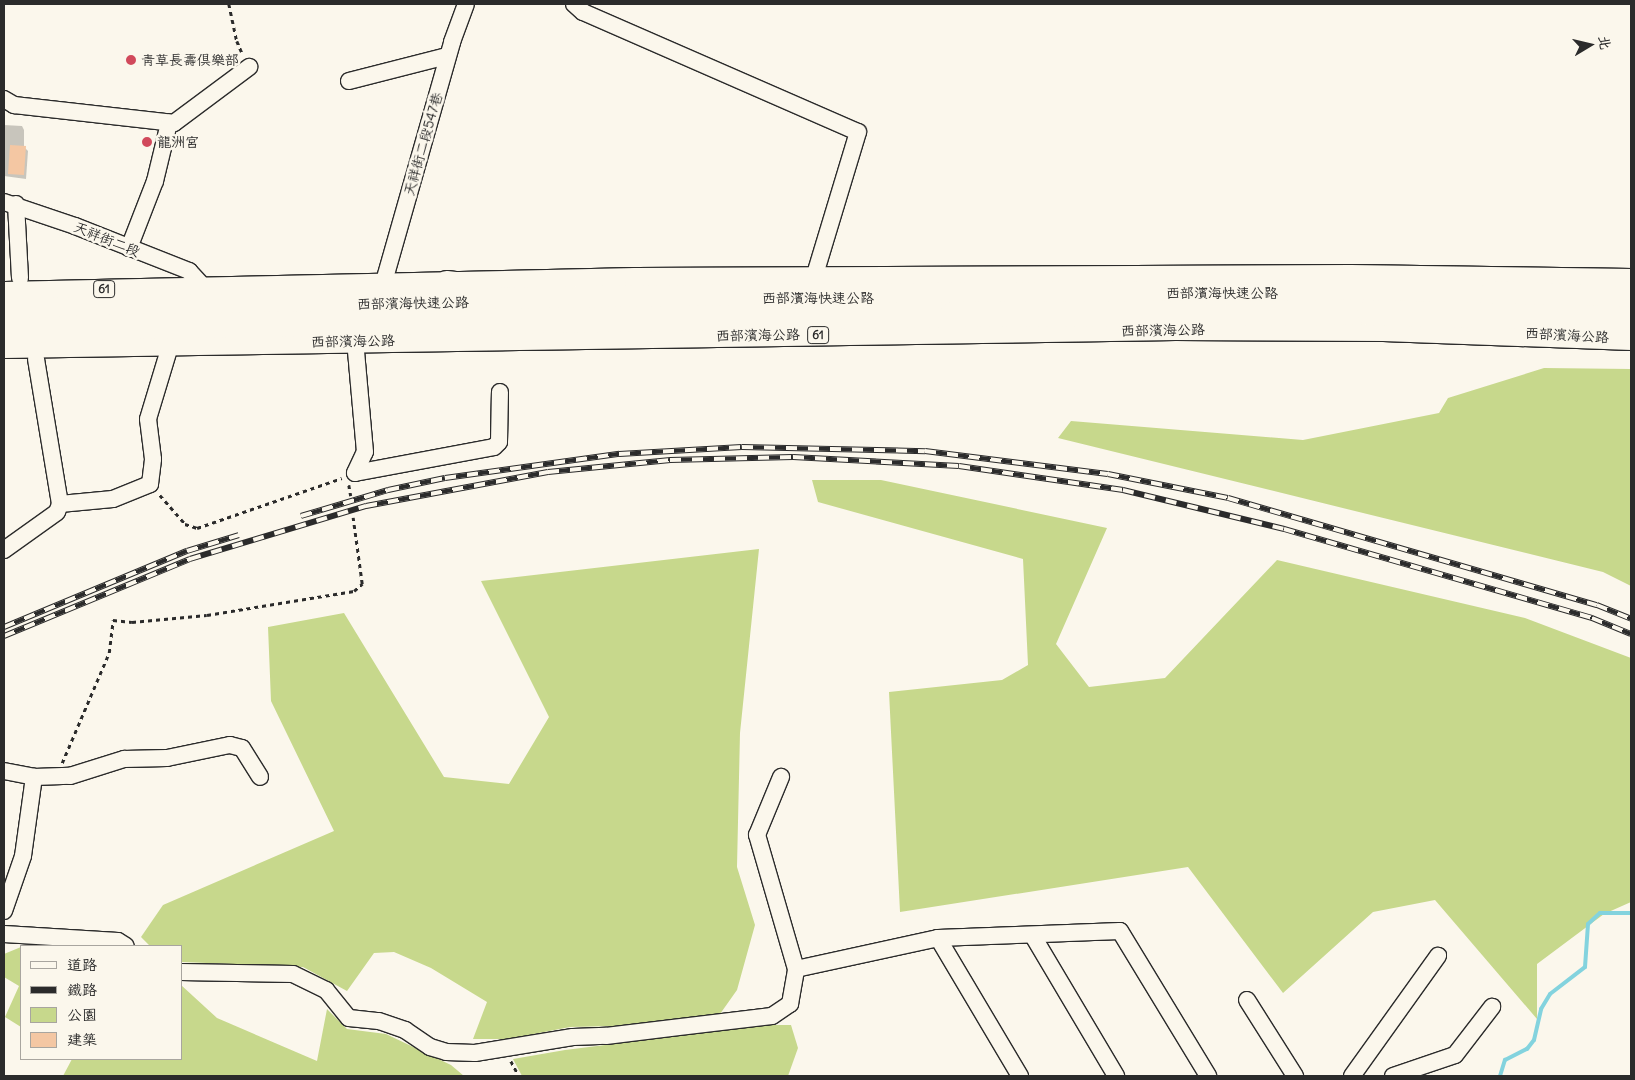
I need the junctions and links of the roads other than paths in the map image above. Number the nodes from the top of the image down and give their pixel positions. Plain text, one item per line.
1 (466, 4) edge
2 (574, 4) edge
3 (447, 56) junction
4 (249, 68) road end
5 (349, 81) dead end
6 (4, 99) edge
7 (169, 122) junction
8 (10, 203) edge
9 (129, 248) junction
10 (20, 278) dead end
11 (814, 278) junction
12 (1631, 280) edge
13 (446, 283) junction
14 (383, 285) junction
15 (204, 288) junction
16 (4, 292) edge
17 (579, 298) junction
18 (1631, 298) edge
19 (4, 311) edge
20 (952, 314) junction
21 (1631, 319) edge
22 (1174, 329) junction
23 (4, 331) edge
24 (1631, 339) edge
25 (355, 341) junction
26 (171, 343) junction
27 (4, 347) edge
28 (36, 359) dead end
29 (500, 392) dead end
30 (60, 504) junction
31 (4, 550) edge
32 (4, 771) edge
33 (34, 777) junction
34 (260, 777) dead end
35 (782, 777) dead end
36 (4, 911) edge
37 (4, 934) edge
38 (1033, 936) junction
39 (938, 938) junction
40 (124, 945) edge
41 (1438, 956) dead end
42 (796, 969) junction
43 (182, 972) edge
44 (1247, 1000) dead end
45 (1492, 1007) dead end
46 (1020, 1076) edge
47 (1116, 1076) edge
48 (1208, 1076) edge
49 (1295, 1076) edge
50 (1352, 1076) edge
51 (1393, 1076) edge

1 - 3 street, 天祥街二段547巷
2 - 11 street
3 - 5 street
3 - 14 street, 天祥街二段547巷
4 - 7 street
6 - 7 street
7 - 9 street
8 - 9 street, 天祥街二段
8 - 10 street
9 - 15 street, 天祥街二段
11 - 12 main road, 61
11 - 13 main road, 61
13 - 14 main road, 61
13 - 17 highway
14 - 15 main road, 61
15 - 16 main road, 61
17 - 18 highway, 西部濱海快速公路 / 61
17 - 19 highway, 西部濱海快速公路 / 61
20 - 21 highway, 西部濱海快速公路 / 61
20 - 22 highway
20 - 23 highway, 西部濱海快速公路 / 61
22 - 24 main road, 西部濱海公路 / 61
22 - 25 main road, 西部濱海公路 / 61
25 - 26 main road, 西部濱海公路 / 61
25 - 29 street
26 - 27 main road, 西部濱海公路 / 61
26 - 30 street
28 - 30 street
30 - 31 street
32 - 33 street
33 - 34 street
33 - 36 street
35 - 42 street
37 - 40 street
38 - 39 street
38 - 47 street
38 - 48 street
39 - 42 street
39 - 46 street
41 - 50 street
42 - 43 street
44 - 49 street
45 - 51 street

